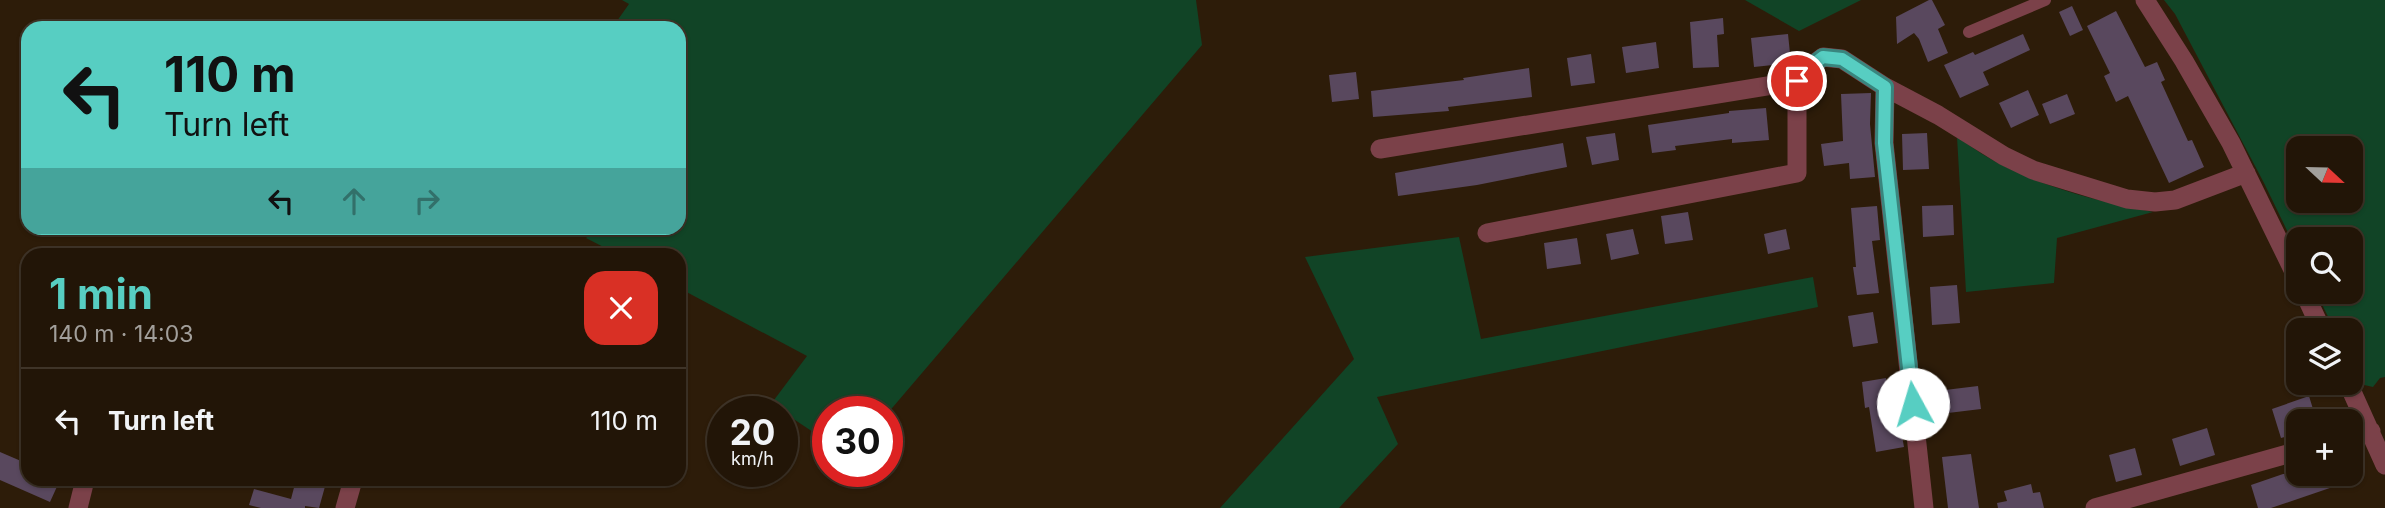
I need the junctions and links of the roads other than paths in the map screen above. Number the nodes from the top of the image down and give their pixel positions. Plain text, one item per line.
1 (2045, 0) edge
2 (2145, 0) edge
3 (1969, 32) dead end
4 (1797, 81) junction
5 (1885, 87) junction
6 (1380, 149) dead end
7 (2246, 173) junction
8 (1487, 233) dead end
9 (2286, 255) edge
10 (2354, 395) edge
11 (2371, 431) junction
12 (2363, 433) edge
13 (2286, 455) edge
14 (2385, 465) edge
15 (84, 486) edge
16 (351, 486) edge
17 (78, 508) edge
18 (345, 508) edge
19 (1924, 508) edge
20 (2095, 508) edge

1 - 3 lane
2 - 7 street
4 - 5 street
4 - 6 street
4 - 8 street
5 - 7 street
5 - 19 street
7 - 9 street
10 - 11 street
11 - 12 street
11 - 14 street
13 - 20 street
15 - 17 street
16 - 18 street

